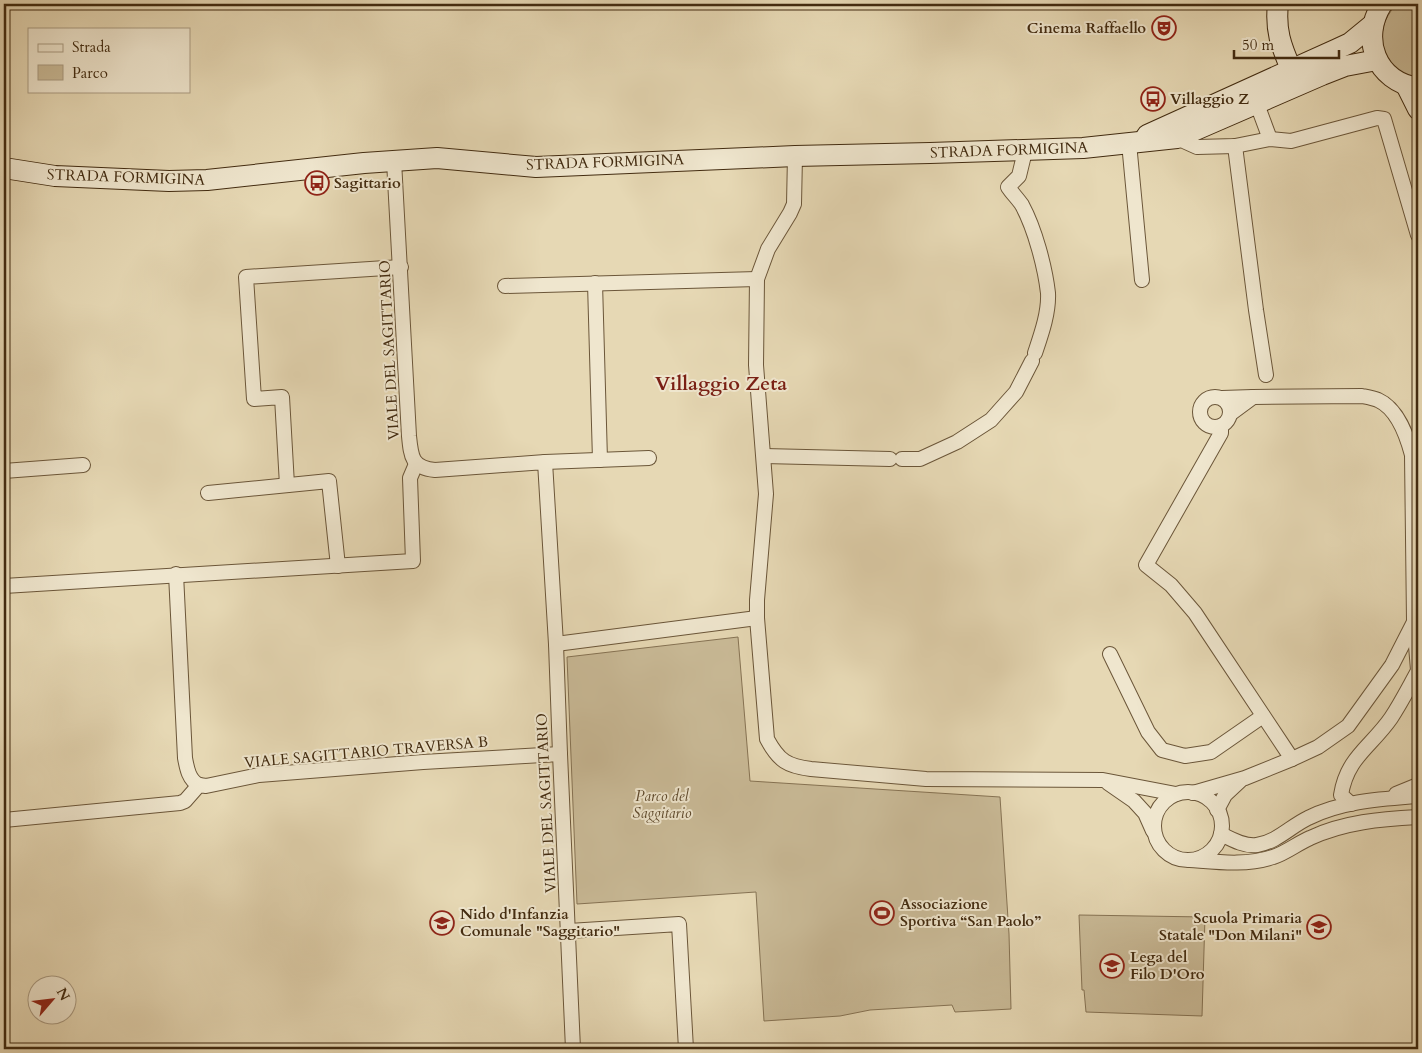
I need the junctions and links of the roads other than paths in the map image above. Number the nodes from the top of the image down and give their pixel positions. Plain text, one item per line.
1 (1278, 4) edge
2 (1382, 4) edge
3 (1372, 25) junction
4 (1377, 60) junction
5 (1294, 77) junction
6 (1413, 87) edge
7 (1257, 104) junction
8 (1418, 108) edge
9 (1173, 131) junction
10 (1270, 139) junction
11 (1129, 143) junction
12 (1234, 146) junction
13 (1025, 151) junction
14 (795, 156) junction
15 (394, 161) junction
16 (4, 168) edge
17 (1418, 235) edge
18 (400, 267) junction
19 (757, 279) junction
20 (1142, 280) dead end
21 (595, 283) junction
22 (505, 286) dead end
23 (1266, 375) dead end
24 (1253, 397) junction
25 (1222, 398) junction
26 (1230, 414) junction
27 (1221, 426) junction
28 (764, 456) junction
29 (649, 458) dead end
30 (600, 460) junction
31 (545, 462) junction
32 (416, 464) junction
33 (83, 466) dead end
34 (4, 471) edge
35 (287, 485) junction
36 (208, 493) dead end
37 (338, 566) junction
38 (176, 574) junction
39 (4, 586) edge
40 (757, 618) junction
41 (1414, 621) junction
42 (556, 644) junction
43 (1110, 654) dead end
44 (1418, 671) edge
45 (1263, 716) junction
46 (560, 754) junction
47 (1292, 759) junction
48 (1244, 778) junction
49 (1103, 780) junction
50 (199, 785) junction
51 (1418, 785) edge
52 (1192, 793) junction
53 (1176, 794) junction
54 (1418, 796) edge
55 (1384, 799) junction
56 (1351, 804) junction
57 (1217, 810) junction
58 (1418, 817) edge
59 (4, 820) edge
60 (1221, 834) junction
61 (1157, 840) junction
62 (1190, 860) junction
63 (569, 931) junction
64 (574, 1049) edge
65 (686, 1049) edge

1 - 5 street
2 - 3 street
3 - 4 street
3 - 5 street, STRADA FORMIGINA
4 - 5 street, STRADA FORMIGINA
4 - 6 street
5 - 7 street, STRADA FORMIGINA
5 - 9 street, STRADA FORMIGINA
6 - 8 street
7 - 9 street, STRADA FORMIGINA
7 - 10 street
9 - 11 street, STRADA FORMIGINA
9 - 12 street, STRADA FORMIGINA
10 - 12 street, STRADA FORMIGINA
10 - 17 street, STRADA FORMIGINA
11 - 13 street, STRADA FORMIGINA
11 - 20 street
12 - 23 street
13 - 14 street, STRADA FORMIGINA
13 - 28 street
14 - 15 street, STRADA FORMIGINA
14 - 19 street
15 - 16 street, STRADA FORMIGINA
15 - 18 street, VIALE DEL SAGITTARIO
18 - 32 street, VIALE DEL SAGITTARIO
18 - 35 street
19 - 21 street
19 - 28 street
21 - 22 street
21 - 30 street
24 - 25 street
24 - 26 street
24 - 41 street
25 - 26 street
25 - 27 street
26 - 27 street
27 - 45 street
28 - 40 street
29 - 30 street
30 - 31 street
31 - 32 street
31 - 42 street, VIALE DEL SAGITTARIO
32 - 37 street
33 - 34 street
35 - 36 street
35 - 37 street
37 - 38 street
38 - 39 street
38 - 50 street
40 - 42 street
40 - 49 street
41 - 44 street
41 - 47 street
42 - 46 street, VIALE DEL SAGITTARIO
43 - 45 street
44 - 56 street
45 - 47 street
46 - 50 street, VIALE SAGITTARIO TRAVERSA B
46 - 63 street, VIALE DEL SAGITTARIO
47 - 48 street
48 - 52 street
48 - 57 street
49 - 53 street
49 - 61 street
50 - 59 street
51 - 55 street
52 - 53 street
52 - 57 street
53 - 61 street
54 - 55 street
55 - 56 street
56 - 60 street
57 - 60 street
58 - 62 street
60 - 62 street
61 - 62 street
63 - 64 street, VIALE DEL SAGITTARIO
63 - 65 street

